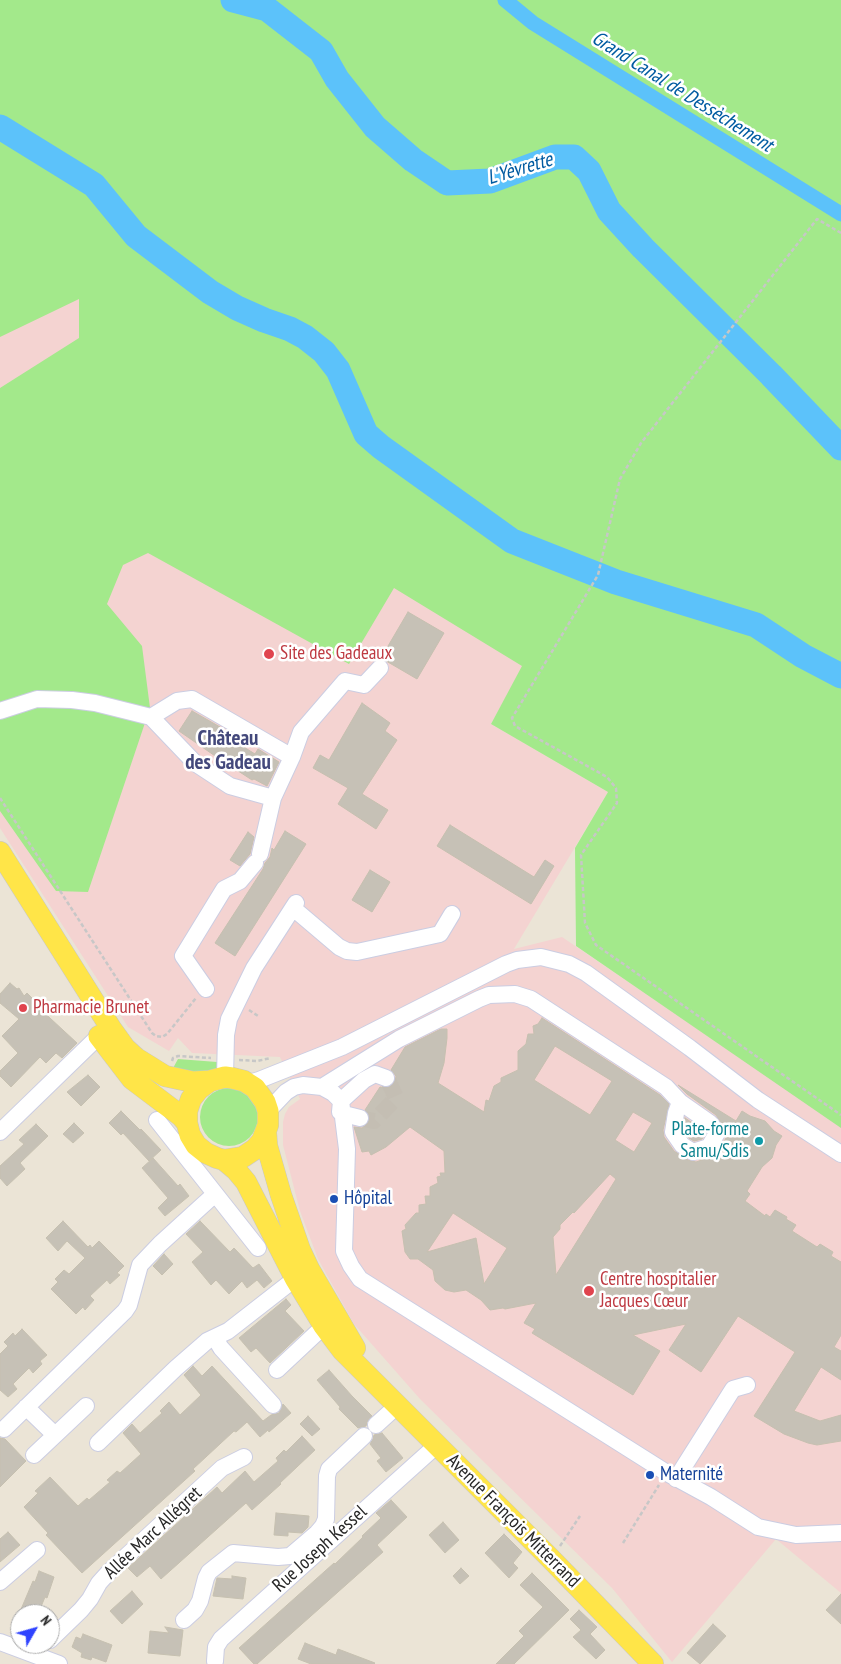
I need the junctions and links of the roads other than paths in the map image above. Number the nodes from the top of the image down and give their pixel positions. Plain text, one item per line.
1 (380, 668) dead end
2 (0, 711) edge
3 (151, 717) junction
4 (292, 757) junction
5 (273, 798) junction
6 (0, 852) edge
7 (0, 877) edge
8 (452, 914) dead end
9 (206, 989) road end
10 (99, 1036) junction
11 (399, 1039) junction
12 (342, 1047) junction
13 (220, 1073) junction
14 (386, 1078) dead end
15 (248, 1083) junction
16 (322, 1087) junction
17 (680, 1102) dead end
18 (342, 1108) junction
19 (268, 1111) junction
20 (360, 1118) tunnel mouth
21 (157, 1120) dead end
22 (186, 1123) junction
23 (0, 1132) edge
24 (266, 1133) junction
25 (834, 1146) edge
26 (190, 1150) junction
27 (841, 1154) edge
28 (224, 1160) junction
29 (216, 1194) junction
30 (258, 1248) dead end
31 (302, 1273) junction
32 (324, 1326) junction
33 (215, 1338) junction
34 (277, 1370) dead end
35 (372, 1378) junction
36 (747, 1385) dead end
37 (273, 1405) dead end
38 (398, 1405) junction
39 (86, 1406) dead end
40 (26, 1407) junction
41 (4, 1429) dead end
42 (55, 1435) junction
43 (98, 1443) dead end
44 (437, 1445) junction
45 (34, 1455) dead end
46 (244, 1457) dead end
47 (671, 1476) junction
48 (841, 1533) edge
49 (37, 1550) dead end
50 (0, 1582) edge
51 (184, 1620) dead end
52 (60, 1630) edge
53 (47, 1654) edge
54 (215, 1661) dead end
55 (59, 1664) edge
56 (653, 1664) edge

1 - 4 street
2 - 3 street
3 - 4 street
3 - 5 street
4 - 5 street
5 - 9 street
6 - 13 main road
7 - 10 main road
8 - 13 street
10 - 22 main road
10 - 23 street
11 - 12 street
11 - 16 street
11 - 17 street
12 - 15 street
12 - 25 street
13 - 15 main road
13 - 22 main road
14 - 18 street
15 - 19 main road
16 - 18 street
16 - 19 street
18 - 20 street
18 - 47 street
19 - 24 main road
21 - 26 street
22 - 26 main road
24 - 28 main road
24 - 31 main road, Avenue François Mitterrand
25 - 27 street
26 - 28 main road
26 - 29 street
28 - 31 main road, Avenue François Mitterrand
29 - 30 street
29 - 40 street
31 - 32 main road, Avenue François Mitterrand
31 - 33 street
31 - 35 main road, Avenue François Mitterrand
32 - 34 street
32 - 35 main road, Avenue François Mitterrand
33 - 37 street
33 - 43 street
35 - 38 main road, Avenue François Mitterrand
36 - 47 street
38 - 44 main road, Avenue François Mitterrand
38 - 51 street
39 - 42 street
40 - 41 street
40 - 42 street
42 - 45 street
44 - 54 street, Rue Joseph Kessel
44 - 56 main road, Avenue François Mitterrand
46 - 52 street, Allée Marc Allégret
47 - 48 street
49 - 50 street
53 - 55 street

